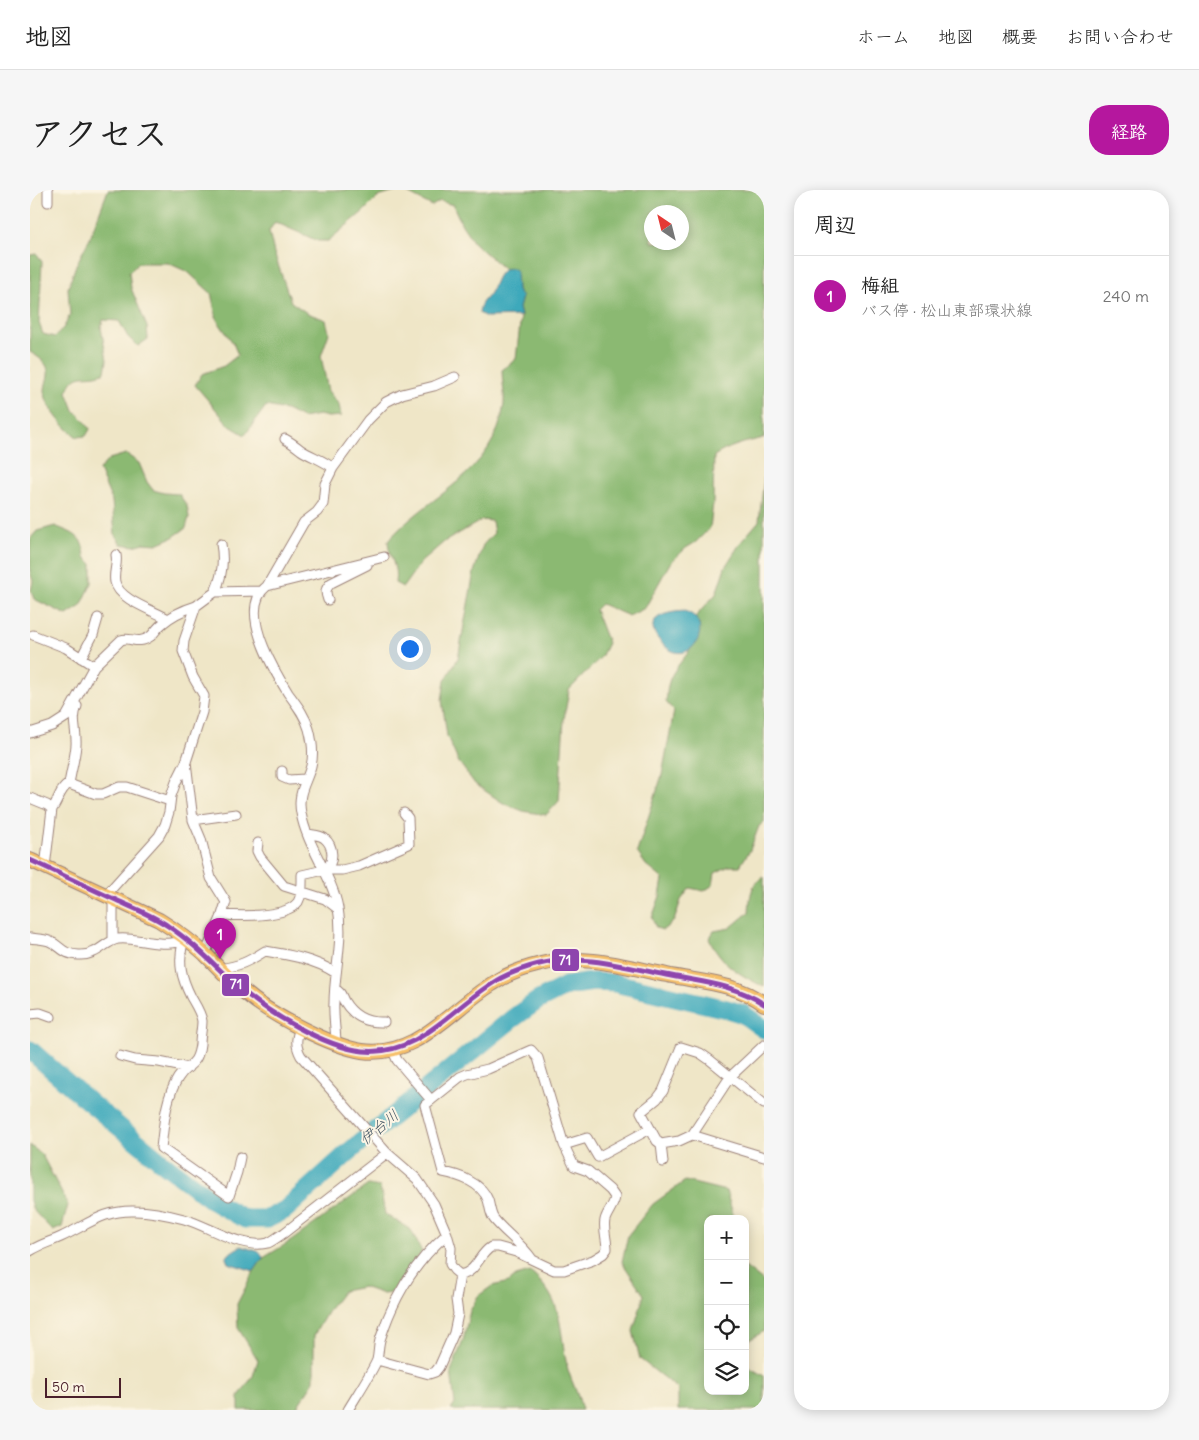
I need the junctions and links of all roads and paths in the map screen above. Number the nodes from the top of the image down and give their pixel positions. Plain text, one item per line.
1 (48, 190) edge
2 (48, 202) dead end
3 (455, 377) dead end
4 (285, 439) dead end
5 (333, 468) junction
6 (221, 544) dead end
7 (116, 555) dead end
8 (264, 589) junction
9 (215, 592) junction
10 (328, 600) dead end
11 (196, 606) junction
12 (98, 618) dead end
13 (168, 619) junction
14 (32, 635) dead end
15 (81, 658) junction
16 (94, 666) junction
17 (78, 695) junction
18 (30, 733) edge
19 (186, 762) junction
20 (282, 771) dead end
21 (305, 779) junction
22 (69, 784) junction
23 (30, 798) edge
24 (170, 801) junction
25 (52, 809) junction
26 (236, 814) dead end
27 (404, 814) dead end
28 (193, 820) junction
29 (308, 834) junction
30 (258, 843) dead end
31 (30, 860) edge
32 (44, 867) junction
33 (324, 870) junction
34 (302, 892) junction
35 (110, 897) junction
36 (338, 909) junction
37 (222, 914) junction
38 (30, 938) edge
39 (113, 940) junction
40 (184, 940) junction
41 (205, 954) junction
42 (219, 969) junction
43 (336, 973) junction
44 (335, 989) junction
45 (764, 1004) edge
46 (30, 1014) edge
47 (51, 1017) dead end
48 (384, 1022) dead end
49 (300, 1027) junction
50 (336, 1044) junction
51 (764, 1045) edge
52 (393, 1051) junction
53 (120, 1056) dead end
54 (188, 1068) junction
55 (730, 1077) junction
56 (430, 1099) junction
57 (764, 1104) edge
58 (650, 1129) junction
59 (692, 1135) junction
60 (661, 1144) junction
61 (564, 1145) junction
62 (387, 1153) junction
63 (240, 1157) dead end
64 (764, 1157) edge
65 (663, 1162) dead end
66 (447, 1234) junction
67 (30, 1251) edge
68 (533, 1260) junction
69 (460, 1275) junction
70 (377, 1360) junction
71 (348, 1410) edge

1 - 2 street
3 - 5 street
4 - 5 street
5 - 8 street
6 - 9 street
7 - 13 street
8 - 9 street
8 - 10 street
8 - 21 street
9 - 11 street
11 - 13 street
11 - 19 street
12 - 15 street
13 - 16 street
14 - 15 street
15 - 16 street
16 - 17 street
17 - 18 street
17 - 22 street
19 - 24 street
19 - 28 street
20 - 21 street
21 - 29 street
22 - 24 street
22 - 25 street
23 - 25 street
24 - 35 street
25 - 32 street
26 - 28 street
27 - 33 street
28 - 37 street
29 - 33 street
29 - 33 street
30 - 34 street
31 - 32 main road
32 - 35 main road
33 - 34 street
33 - 36 street
34 - 36 street
34 - 37 street
35 - 39 street
35 - 40 main road
36 - 43 street
37 - 41 street
38 - 39 street
39 - 40 street
40 - 41 main road
40 - 54 street
41 - 42 main road
42 - 43 street
42 - 49 main road
43 - 44 street
44 - 48 street
44 - 50 street
45 - 52 main road
46 - 47 street
49 - 50 main road
49 - 62 street
50 - 52 main road
51 - 55 street
52 - 56 street
53 - 54 street
54 - 63 street
55 - 57 street
55 - 58 street
55 - 59 street
56 - 61 street
56 - 68 street
58 - 60 street
58 - 61 street
59 - 60 street
59 - 64 street
60 - 65 street
61 - 68 street
62 - 66 street
62 - 67 street
66 - 69 street
66 - 70 street
68 - 69 street
69 - 70 street
70 - 71 street

